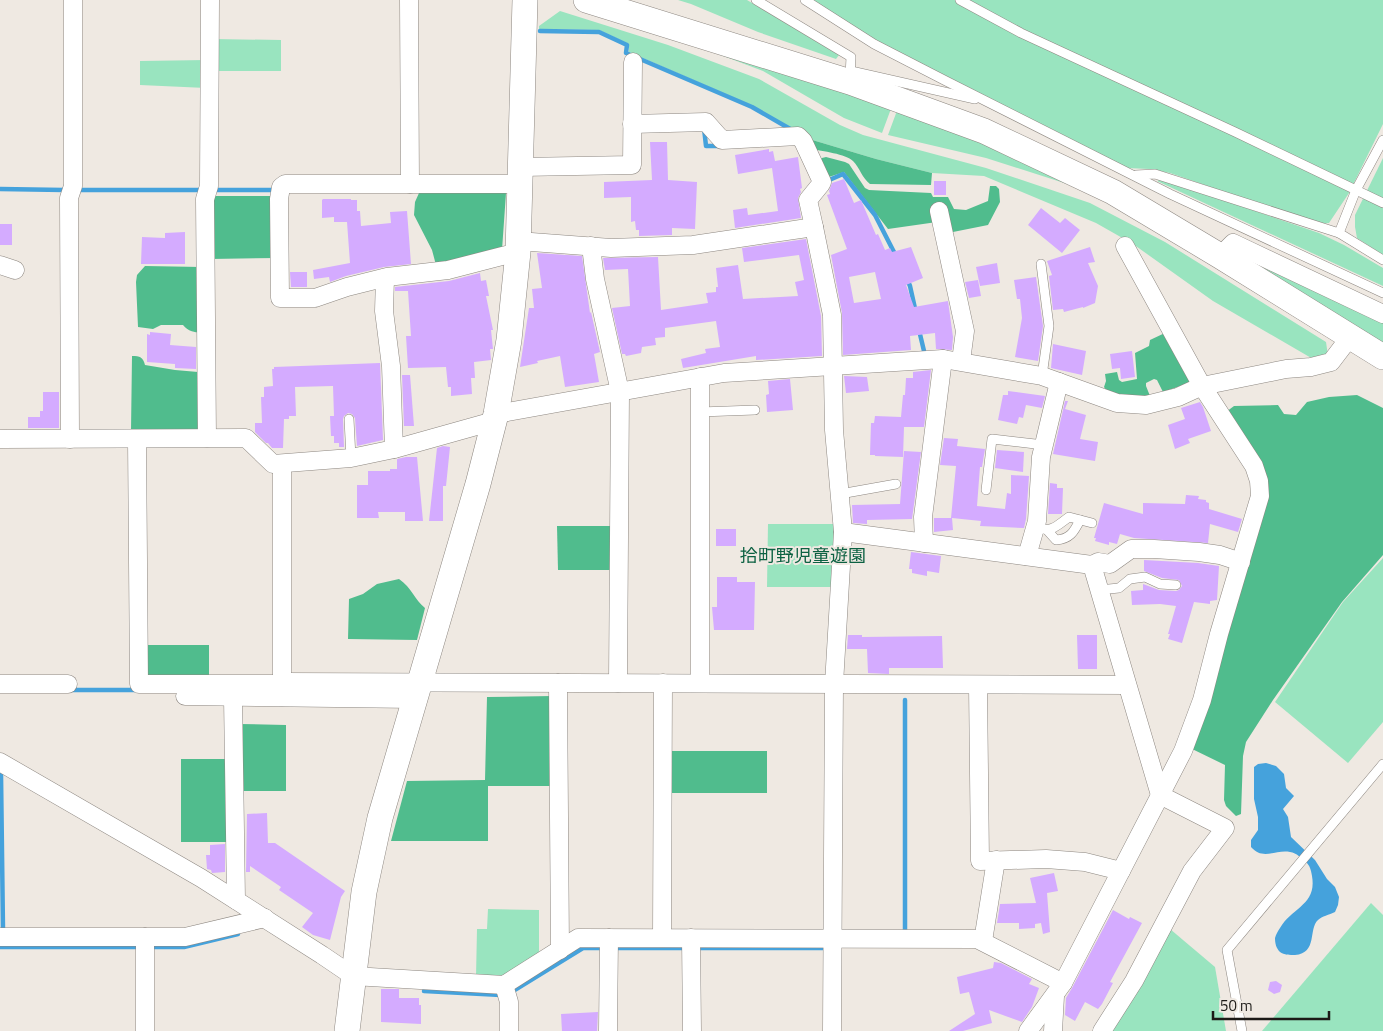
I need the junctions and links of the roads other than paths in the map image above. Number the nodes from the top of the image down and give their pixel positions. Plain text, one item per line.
1 (73, 0) edge
2 (210, 0) edge
3 (409, 0) edge
4 (525, 0) edge
5 (586, 0) edge
6 (756, 0) edge
7 (805, 0) edge
8 (960, 0) edge
9 (633, 62) dead end
10 (850, 76) junction
11 (988, 102) junction
12 (632, 124) junction
13 (1383, 140) edge
14 (520, 175) junction
15 (1135, 175) junction
16 (410, 184) junction
17 (1356, 190) junction
18 (1383, 203) edge
19 (939, 211) dead end
20 (814, 227) junction
21 (1339, 233) junction
22 (518, 246) junction
23 (591, 246) junction
24 (1125, 246) dead end
25 (1220, 256) junction
26 (1383, 260) edge
27 (1041, 264) dead end
28 (385, 278) junction
29 (1383, 293) edge
30 (1383, 314) edge
31 (1350, 337) junction
32 (1383, 357) edge
33 (943, 359) junction
34 (960, 361) junction
35 (832, 367) junction
36 (700, 377) junction
37 (1051, 379) junction
38 (1202, 386) junction
39 (620, 392) junction
40 (755, 410) dead end
41 (700, 412) junction
42 (495, 418) junction
43 (349, 419) dead end
44 (207, 438) junction
45 (0, 439) edge
46 (70, 439) junction
47 (137, 439) junction
48 (1044, 445) junction
49 (394, 449) junction
50 (351, 458) junction
51 (282, 464) junction
52 (896, 484) dead end
53 (986, 490) dead end
54 (840, 494) junction
55 (1080, 520) junction
56 (1092, 523) dead end
57 (1041, 529) junction
58 (843, 532) junction
59 (924, 543) junction
60 (1027, 556) junction
61 (1241, 562) junction
62 (1092, 565) junction
63 (1176, 585) dead end
64 (1099, 590) junction
65 (558, 683) junction
66 (618, 683) junction
67 (663, 683) junction
68 (700, 683) junction
69 (0, 684) edge
70 (68, 684) dead end
71 (834, 684) junction
72 (978, 685) junction
73 (1127, 685) junction
74 (282, 688) junction
75 (417, 690) junction
76 (185, 696) dead end
77 (233, 697) junction
78 (0, 762) edge
79 (1381, 770) edge
80 (1160, 796) junction
81 (996, 860) junction
82 (1121, 871) junction
83 (236, 900) junction
84 (265, 918) junction
85 (0, 937) edge
86 (146, 937) junction
87 (609, 938) junction
88 (662, 938) junction
89 (691, 938) junction
90 (833, 939) junction
91 (983, 941) junction
92 (560, 950) junction
93 (353, 976) junction
94 (504, 985) junction
95 (1059, 990) junction
96 (145, 1031) edge
97 (347, 1031) edge
98 (509, 1031) edge
99 (608, 1031) edge
100 (692, 1031) edge
101 (832, 1031) edge
102 (1028, 1031) edge
103 (1053, 1031) edge
104 (1102, 1031) edge
105 (1242, 1031) edge

1 - 46 street
2 - 44 street
3 - 16 street
4 - 14 street
5 - 10 street
6 - 10 lane
7 - 11 lane
8 - 17 lane
9 - 12 street
10 - 11 lane
10 - 25 street
11 - 15 lane
12 - 14 street
12 - 20 street
13 - 17 lane
14 - 16 street
14 - 22 street
15 - 21 lane
15 - 29 lane
16 - 28 street
17 - 18 lane
17 - 21 lane
19 - 34 street
20 - 23 street
20 - 35 street
21 - 26 lane
22 - 23 street
22 - 28 street
22 - 42 street
23 - 39 street
24 - 38 street
25 - 30 street
25 - 31 street
27 - 37 lane
28 - 49 street
31 - 32 street
31 - 38 street
33 - 34 street
33 - 35 street
33 - 59 street
34 - 37 street
35 - 36 street
35 - 54 street
36 - 39 street
36 - 41 street
37 - 38 street
37 - 48 street
38 - 61 street
39 - 42 street
39 - 66 street
40 - 41 lane
41 - 68 street
42 - 49 street
42 - 75 street
43 - 50 lane
44 - 47 street
44 - 51 street
45 - 46 street
46 - 47 street
47 - 74 street
48 - 53 lane
48 - 57 street
49 - 50 street
50 - 51 street
51 - 74 street
52 - 54 lane
54 - 58 street
55 - 56 lane
55 - 57 lane
55 - 57 lane
57 - 60 street
58 - 59 street
58 - 71 street
59 - 60 street
60 - 62 street
61 - 62 street
61 - 80 street
62 - 64 street
63 - 64 lane
64 - 73 street
65 - 66 street
65 - 75 street
65 - 92 street
66 - 67 street
67 - 68 street
67 - 88 street
68 - 71 street
69 - 70 street
71 - 72 street
71 - 90 street
72 - 73 street
72 - 81 street
73 - 80 street
74 - 75 street
74 - 77 street
75 - 93 street
76 - 77 street
77 - 83 street
78 - 83 street
79 - 105 lane
80 - 82 street
80 - 104 street
81 - 82 street
81 - 91 street
82 - 95 street
83 - 84 street
84 - 86 street
84 - 93 street
85 - 86 street
86 - 96 street
87 - 88 street
87 - 92 street
87 - 99 street
88 - 89 street
89 - 90 street
89 - 100 street
90 - 91 street
90 - 101 street
91 - 95 street
92 - 94 street
93 - 94 street
93 - 97 street
94 - 98 street
95 - 102 street
95 - 103 street

